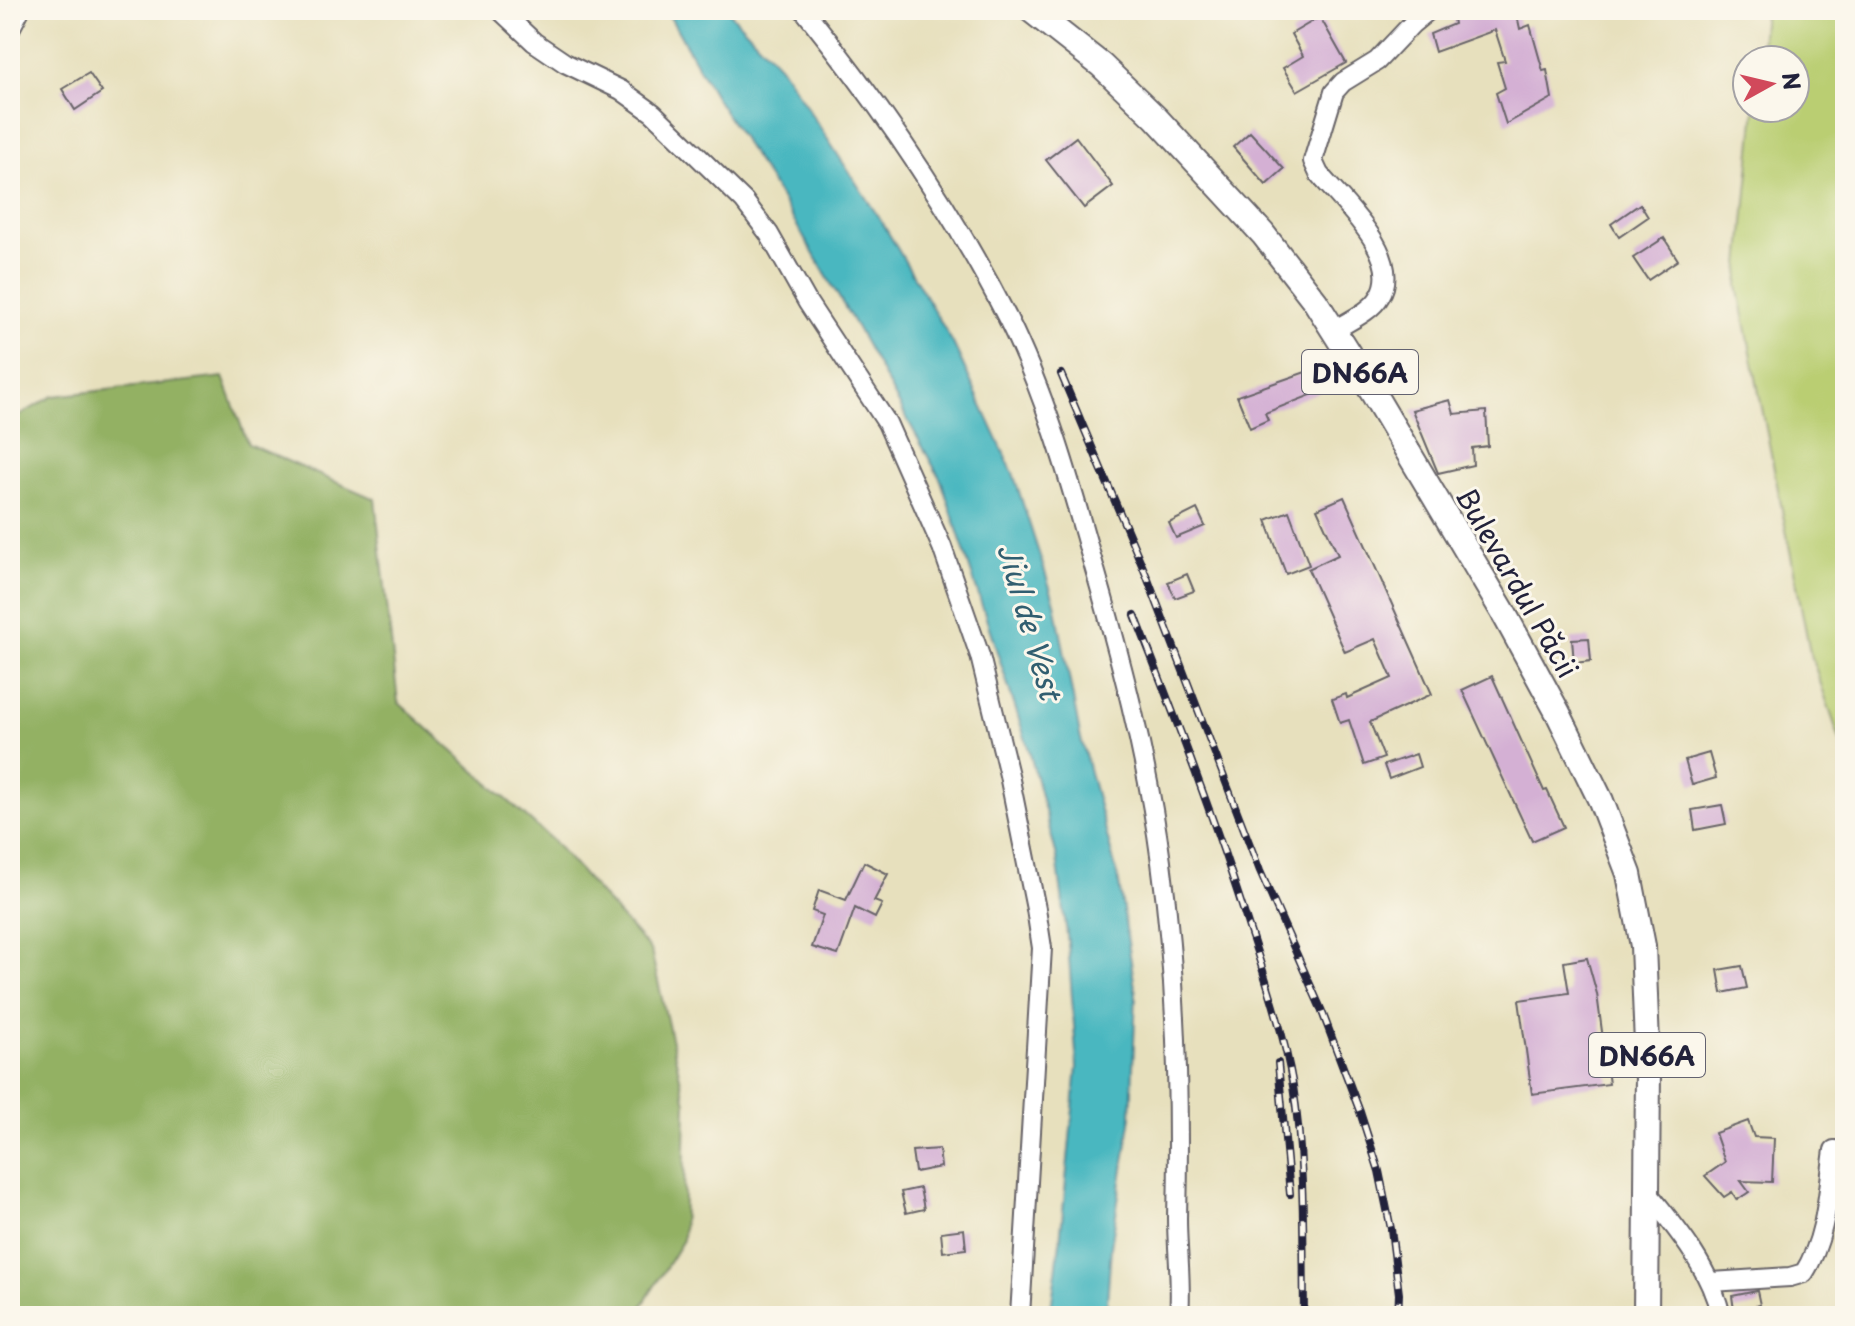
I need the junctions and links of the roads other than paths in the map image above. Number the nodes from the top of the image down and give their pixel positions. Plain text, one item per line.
1 (20, 10) edge
2 (500, 10) edge
3 (804, 10) edge
4 (1031, 10) edge
5 (1429, 10) edge
6 (10, 29) edge
7 (1334, 330) junction
8 (1834, 1150) dead end
9 (1647, 1192) junction
10 (1712, 1282) junction
11 (1020, 1316) edge
12 (1179, 1316) edge
13 (1646, 1316) edge
14 (1721, 1316) edge

1 - 6 street
2 - 11 street
3 - 12 street
4 - 7 main road, Bulevardul Păcii / DN66A
5 - 7 street
7 - 9 main road, Bulevardul Păcii / DN66A
8 - 10 street
9 - 10 street
9 - 13 main road, Bulevardul Păcii / DN66A
10 - 14 street

